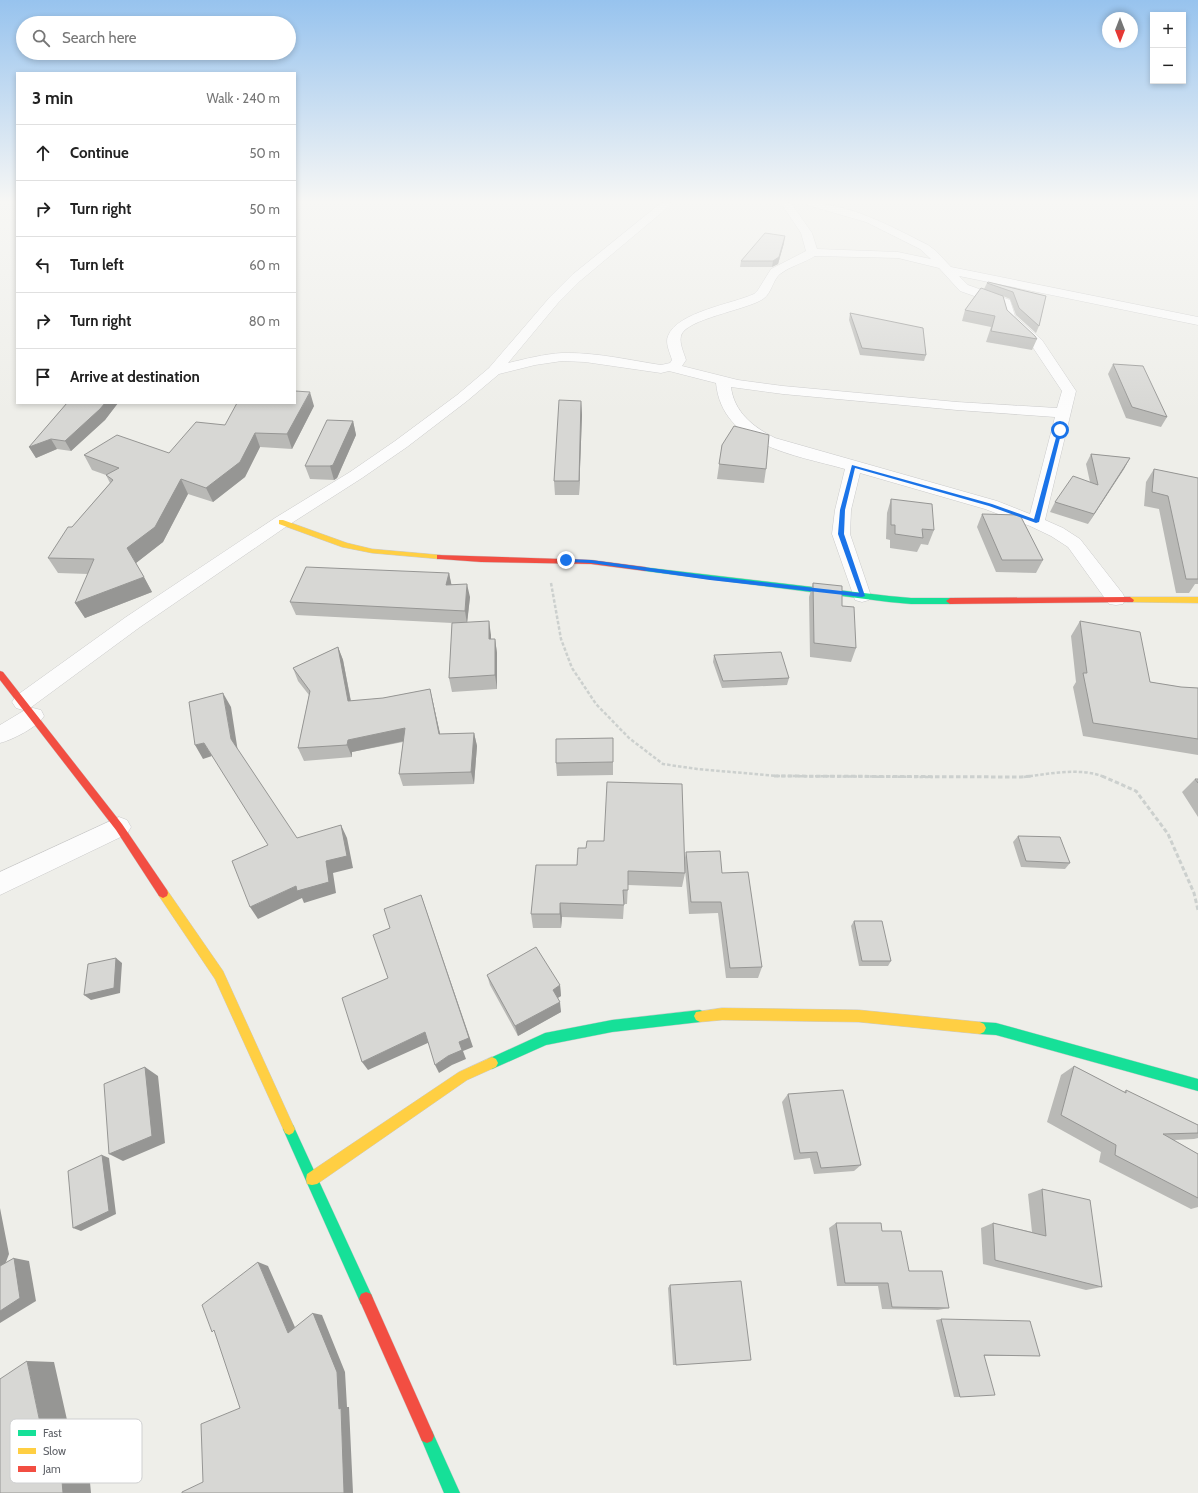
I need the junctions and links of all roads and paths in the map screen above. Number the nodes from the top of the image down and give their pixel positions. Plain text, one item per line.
1 (582, 273) edge
2 (775, 273) edge
3 (950, 273) edge
4 (968, 273) edge
5 (1198, 321) edge
6 (672, 368) junction
7 (494, 372) junction
8 (723, 381) junction
9 (1063, 413) junction
10 (854, 466) junction
11 (281, 522) junction
12 (1036, 522) junction
13 (536, 560) junction
14 (862, 596) junction
15 (1116, 600) junction
16 (1198, 600) edge
17 (0, 674) edge
18 (28, 709) junction
19 (0, 735) edge
20 (119, 827) junction
21 (0, 884) edge
22 (1198, 910) edge
23 (1198, 1085) edge
24 (312, 1179) junction
25 (452, 1493) edge

1 - 7 street
2 - 6 street
3 - 9 street
4 - 5 street
6 - 7 street
6 - 8 street
7 - 11 street
8 - 9 street
8 - 10 street
9 - 12 street
10 - 12 street
10 - 14 street
11 - 13 street
11 - 18 street
12 - 15 street
13 - 14 street
13 - 22 path
14 - 15 street
15 - 16 street
17 - 18 street
18 - 19 street
18 - 20 street
20 - 21 street
20 - 24 street
23 - 24 street
24 - 25 street

